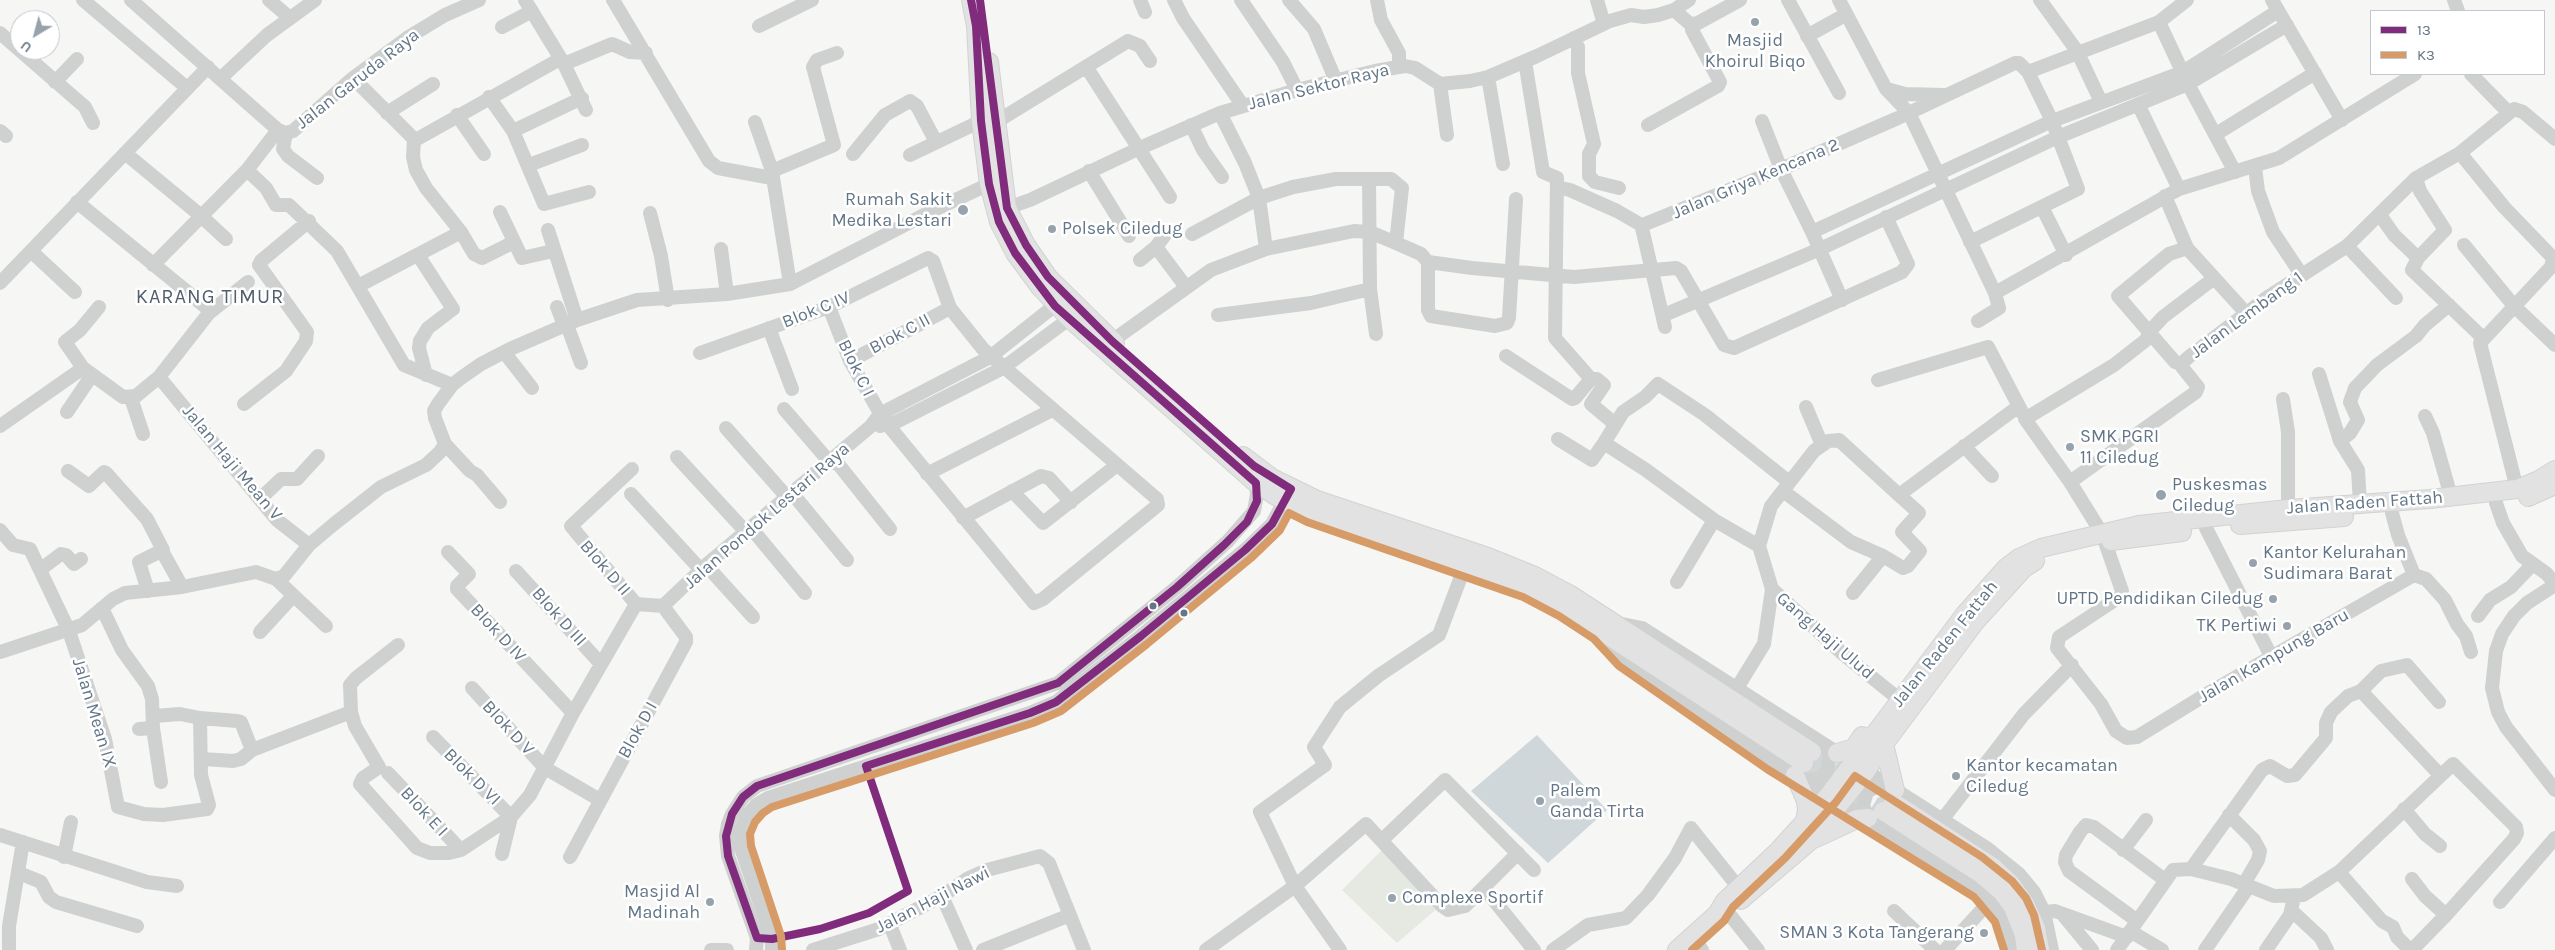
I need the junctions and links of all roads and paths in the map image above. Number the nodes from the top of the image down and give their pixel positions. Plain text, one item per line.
1 (84, 0) edge
2 (131, 0) edge
3 (269, 0) edge
4 (315, 0) edge
5 (479, 0) edge
6 (613, 0) edge
7 (812, 0) edge
8 (971, 0) edge
9 (980, 0) edge
10 (1174, 0) edge
11 (1241, 0) edge
12 (1289, 0) edge
13 (1377, 0) edge
14 (1597, 0) edge
15 (1689, 0) edge
16 (1740, 0) edge
17 (1788, 0) edge
18 (2040, 0) edge
19 (2187, 0) edge
20 (1844, 5) edge
21 (2275, 5) edge
22 (528, 6) edge
23 (1674, 10) junction
24 (290, 18) junction
25 (2158, 22) junction
26 (1604, 24) junction
27 (1692, 24) junction
28 (2287, 25) junction
29 (759, 26) dead end
30 (502, 27) dead end
31 (1576, 32) junction
32 (0, 34) edge
33 (1807, 36) junction
34 (2077, 51) junction
35 (646, 53) junction
36 (837, 53) dead end
37 (77, 59) dead end
38 (1150, 61) dead end
39 (1525, 61) junction
40 (562, 62) junction
41 (208, 67) junction
42 (1399, 67) junction
43 (1087, 68) junction
44 (2028, 72) junction
45 (2315, 73) junction
46 (2413, 75) edge
47 (2472, 75) edge
48 (1488, 77) junction
49 (221, 78) junction
50 (353, 78) junction
51 (2186, 78) junction
52 (1336, 81) junction
53 (55, 82) junction
54 (433, 84) dead end
55 (1440, 84) junction
56 (187, 88) junction
57 (1886, 89) junction
58 (1297, 90) junction
59 (1839, 93) dead end
60 (1947, 95) junction
61 (489, 97) junction
62 (2101, 102) junction
63 (2138, 104) junction
64 (1242, 106) junction
65 (387, 113) junction
66 (1220, 113) junction
67 (1909, 113) junction
68 (2508, 113) junction
69 (457, 115) junction
70 (1762, 120) dead end
71 (2342, 120) junction
72 (2052, 121) junction
73 (93, 122) dead end
74 (755, 122) dead end
75 (989, 122) junction
76 (1191, 125) junction
77 (1648, 125) dead end
78 (513, 131) junction
79 (282, 132) junction
80 (2216, 134) junction
81 (1446, 135) dead end
82 (2058, 137) junction
83 (414, 138) junction
84 (2555, 140) edge
85 (936, 142) junction
86 (582, 145) dead end
87 (1140, 148) junction
88 (125, 153) junction
89 (2460, 153) junction
90 (484, 154) dead end
91 (853, 154) dead end
92 (910, 155) dead end
93 (1503, 164) dead end
94 (529, 165) junction
95 (2255, 167) junction
96 (1781, 169) junction
97 (247, 170) junction
98 (1089, 171) junction
99 (2235, 172) junction
100 (1937, 174) junction
101 (772, 175) junction
102 (317, 178) dead end
103 (1222, 178) dead end
104 (2416, 178) junction
105 (1369, 179) junction
106 (989, 184) junction
107 (1557, 187) junction
108 (1619, 188) dead end
109 (2179, 189) junction
110 (1945, 190) junction
111 (588, 192) dead end
112 (2165, 196) junction
113 (1170, 197) dead end
114 (1259, 198) junction
115 (1516, 198) dead end
116 (77, 202) junction
117 (2042, 207) junction
118 (1007, 208) junction
119 (500, 212) dead end
120 (650, 213) dead end
121 (200, 215) junction
122 (2380, 215) junction
123 (1886, 218) junction
124 (308, 221) junction
125 (1643, 226) junction
126 (548, 230) dead end
127 (461, 232) junction
128 (1167, 232) dead end
129 (1370, 232) junction
130 (1812, 232) junction
131 (1192, 234) dead end
132 (1129, 236) dead end
133 (226, 239) dead end
134 (514, 242) junction
135 (1396, 242) junction
136 (1970, 242) junction
137 (2464, 245) dead end
138 (2347, 246) junction
139 (1156, 247) junction
140 (2187, 248) junction
141 (721, 249) dead end
142 (1266, 249) junction
143 (1820, 249) junction
144 (553, 251) junction
145 (32, 252) junction
146 (418, 255) junction
147 (2066, 255) junction
148 (2418, 258) junction
149 (1140, 260) dead end
150 (1428, 262) junction
151 (153, 265) junction
152 (1652, 269) junction
153 (1511, 271) junction
154 (2301, 274) junction
155 (1554, 276) junction
156 (2213, 279) junction
157 (248, 282) dead end
158 (0, 283) edge
159 (790, 284) junction
160 (358, 286) junction
161 (1186, 287) junction
162 (1370, 289) junction
163 (75, 292) dead end
164 (1994, 293) junction
165 (727, 294) junction
166 (2396, 298) dead end
167 (668, 300) junction
168 (1842, 300) junction
169 (1061, 301) junction
170 (1698, 301) junction
171 (2448, 306) junction
172 (2514, 306) junction
173 (557, 307) dead end
174 (829, 307) junction
175 (99, 308) dead end
176 (950, 308) junction
177 (209, 313) junction
178 (2246, 313) junction
179 (1075, 315) junction
180 (1218, 315) dead end
181 (1978, 321) dead end
182 (569, 323) junction
183 (769, 328) junction
184 (2150, 331) junction
185 (1376, 334) dead end
186 (2552, 337) edge
187 (2484, 339) junction
188 (1112, 341) junction
189 (504, 352) junction
190 (700, 353) dead end
191 (1506, 356) dead end
192 (990, 357) junction
193 (850, 361) junction
194 (581, 363) dead end
195 (2182, 364) junction
196 (1002, 368) junction
197 (88, 372) junction
198 (2319, 374) dead end
199 (426, 375) junction
200 (159, 377) junction
201 (1591, 379) junction
202 (1878, 380) dead end
203 (452, 385) junction
204 (532, 388) dead end
205 (792, 389) dead end
206 (131, 398) junction
207 (2283, 399) dead end
208 (244, 404) dead end
209 (2019, 406) junction
210 (1806, 407) dead end
211 (784, 409) dead end
212 (1052, 410) junction
213 (67, 412) dead end
214 (2425, 416) dead end
215 (2025, 419) junction
216 (884, 420) junction
217 (1615, 424) junction
218 (0, 426) edge
219 (726, 428) dead end
220 (143, 434) dead end
221 (1558, 439) dead end
222 (2340, 441) junction
223 (1604, 443) junction
224 (445, 444) junction
225 (1822, 445) junction
226 (1964, 446) junction
227 (318, 456) dead end
228 (677, 456) dead end
229 (832, 460) junction
230 (1117, 465) junction
231 (632, 469) dead end
232 (2555, 470) edge
233 (68, 471) dead end
234 (927, 474) junction
235 (1992, 476) dead end
236 (2070, 482) junction
237 (1256, 483) junction
238 (2555, 485) edge
239 (1786, 486) junction
240 (2517, 489) junction
241 (1012, 491) junction
242 (631, 494) dead end
243 (1900, 494) junction
244 (790, 495) junction
245 (1288, 495) junction
246 (2448, 497) junction
247 (260, 500) junction
248 (500, 502) dead end
249 (1071, 502) junction
250 (2496, 503) junction
251 (2360, 504) junction
252 (2288, 509) junction
253 (2392, 513) junction
254 (963, 518) junction
255 (1714, 520) junction
256 (2206, 528) junction
257 (890, 529) dead end
258 (0, 530) edge
259 (749, 530) junction
260 (2103, 537) junction
261 (309, 545) junction
262 (1759, 546) junction
263 (162, 551) junction
264 (448, 552) dead end
265 (1883, 556) junction
266 (81, 559) dead end
267 (846, 560) dead end
268 (2532, 565) junction
269 (1465, 566) junction
270 (704, 568) junction
271 (41, 569) junction
272 (516, 571) dead end
273 (2414, 575) junction
274 (276, 579) junction
275 (2552, 581) edge
276 (1677, 582) dead end
277 (182, 587) junction
278 (1177, 587) junction
279 (1772, 589) junction
280 (148, 591) junction
281 (805, 593) dead end
282 (1853, 594) dead end
283 (293, 596) junction
284 (1187, 599) junction
285 (636, 604) junction
286 (663, 606) junction
287 (102, 608) junction
288 (2478, 616) dead end
289 (754, 617) dead end
290 (1970, 618) junction
291 (326, 626) dead end
292 (68, 627) junction
293 (1607, 627) junction
294 (260, 632) dead end
295 (398, 646) dead end
296 (0, 652) edge
297 (2471, 652) dead end
298 (2272, 658) junction
299 (601, 664) junction
300 (2072, 665) junction
301 (472, 688) dead end
302 (1737, 688) junction
303 (2361, 691) junction
304 (1900, 700) junction
305 (2438, 702) dead end
306 (351, 712) junction
307 (573, 713) junction
308 (1888, 716) junction
309 (200, 718) junction
310 (154, 722) junction
311 (139, 729) dead end
312 (433, 738) dead end
313 (1884, 744) junction
314 (252, 750) junction
315 (203, 759) junction
316 (1813, 761) junction
317 (1859, 767) junction
318 (545, 768) junction
319 (388, 773) dead end
320 (2440, 775) junction
321 (161, 782) dead end
322 (2555, 790) edge
323 (1836, 798) junction
324 (600, 800) junction
325 (1885, 801) junction
326 (2404, 809) junction
327 (2229, 816) junction
328 (511, 817) junction
329 (1942, 820) junction
330 (2146, 820) dead end
331 (71, 822) dead end
332 (1805, 822) junction
333 (0, 835) edge
334 (1382, 840) junction
335 (23, 842) junction
336 (1809, 842) junction
337 (2553, 845) edge
338 (2440, 846) dead end
339 (461, 850) junction
340 (2123, 850) junction
341 (1518, 852) junction
342 (502, 854) dead end
343 (570, 856) dead end
344 (64, 857) junction
345 (2191, 868) junction
346 (1534, 870) dead end
347 (2339, 872) junction
348 (19, 873) junction
349 (2412, 879) dead end
350 (2165, 880) junction
351 (2246, 885) junction
352 (177, 886) dead end
353 (1295, 886) junction
354 (1484, 888) junction
355 (1739, 888) junction
356 (942, 896) junction
357 (2294, 897) junction
358 (1991, 900) junction
359 (2500, 902) dead end
360 (2292, 911) junction
361 (1721, 912) junction
362 (1894, 912) dead end
363 (2044, 912) junction
364 (2062, 914) junction
365 (1070, 915) junction
366 (2446, 915) junction
367 (4, 922) edge
368 (890, 924) junction
369 (137, 926) dead end
370 (2131, 929) junction
371 (1697, 943) edge
372 (757, 944) edge
373 (772, 945) edge
374 (833, 947) edge
375 (9, 950) edge
376 (711, 950) edge
377 (727, 950) edge
378 (813, 950) edge
379 (900, 950) edge
380 (966, 950) edge
381 (982, 950) edge
382 (1084, 950) edge
383 (1206, 950) edge
384 (1340, 950) edge
385 (1534, 950) edge
386 (1553, 950) edge
387 (1677, 950) edge
388 (1758, 950) edge
389 (1935, 950) edge
390 (1944, 950) edge
391 (2015, 950) edge
392 (2026, 950) edge
393 (2040, 950) edge
394 (2052, 950) edge
395 (2092, 950) edge
396 (2117, 950) edge
397 (2162, 950) edge
398 (2205, 950) edge
399 (2266, 950) edge
400 (2327, 950) edge
401 (2411, 950) edge

1 - 56 street
2 - 41 street, Jalan Garuda Raya
3 - 24 street
4 - 24 street
5 - 50 street, Jalan Garuda Raya
6 - 35 street
7 - 29 street
8 - 75 main road
9 - 75 main road
10 - 64 street
11 - 58 street
12 - 52 street
13 - 42 street
14 - 26 street
15 - 23 street
16 - 27 street
17 - 33 street
18 - 34 street
19 - 25 street
20 - 33 street
20 - 57 street
21 - 28 street
21 - 51 street
22 - 30 street
22 - 40 street
23 - 26 street
23 - 27 street
24 - 49 street
25 - 34 street
25 - 51 street
26 - 31 street
27 - 77 street
28 - 45 street
28 - 51 street
31 - 39 street
31 - 108 street
32 - 53 street
33 - 59 street
34 - 44 street
34 - 62 street
35 - 40 street
35 - 101 street
36 - 101 street
37 - 53 street
38 - 43 street
39 - 48 street
39 - 107 street
40 - 61 street
40 - 78 street
41 - 49 street, Jalan Garuda Raya
41 - 56 street
42 - 52 street, Jalan Sektor Raya
42 - 55 street, Jalan Sektor Raya
43 - 75 street
43 - 87 street
44 - 60 street, Jalan Griya Kencana 2
44 - 72 street
45 - 71 street
45 - 80 street
46 - 71 street
47 - 68 street
48 - 55 street
48 - 93 street
49 - 79 street, Jalan Garuda Raya
50 - 65 street
50 - 79 street, Jalan Garuda Raya
51 - 62 street
51 - 63 street
51 - 80 street
52 - 58 street, Jalan Sektor Raya
53 - 73 street
54 - 65 street
55 - 81 street
56 - 88 street
57 - 60 street, Jalan Griya Kencana 2
57 - 67 street
58 - 64 street, Jalan Sektor Raya
60 - 67 street, Jalan Griya Kencana 2
61 - 69 street
61 - 78 street
62 - 72 street
63 - 82 street
63 - 109 street
64 - 66 street, Jalan Sektor Raya
65 - 83 street
66 - 76 street, Jalan Sektor Raya
66 - 114 street
67 - 96 street, Jalan Griya Kencana 2
67 - 100 street
68 - 84 street
68 - 89 street, Jalan Lembang 1
69 - 83 street
69 - 90 street
70 - 96 street
71 - 95 street
72 - 82 street
72 - 100 street
74 - 101 street
75 - 85 street
75 - 106 main road
75 - 118 main road
76 - 87 street, Jalan Sektor Raya
76 - 103 street
78 - 94 street
79 - 97 street
79 - 102 street
80 - 99 street
82 - 110 street
82 - 117 street
83 - 127 street
85 - 91 street
85 - 92 street
86 - 94 street
87 - 98 street, Jalan Sektor Raya
87 - 113 street
88 - 116 street
88 - 121 street
89 - 104 street, Jalan Lembang 1
89 - 172 street
94 - 111 street
95 - 99 street
95 - 154 street
96 - 125 street, Jalan Griya Kencana 2
96 - 130 street
97 - 121 street
97 - 124 street
98 - 118 street, Jalan Sektor Raya
98 - 132 street
99 - 109 street
100 - 110 street
100 - 130 street
101 - 159 street
104 - 122 street, Jalan Lembang 1
104 - 148 street
105 - 114 street
105 - 129 street
105 - 135 street
106 - 159 street
106 - 169 main road
107 - 125 street
107 - 155 street
109 - 112 street
110 - 123 street
110 - 136 street
112 - 140 street
112 - 147 street
114 - 131 street
114 - 142 street
115 - 153 street
116 - 145 street
116 - 151 street
117 - 136 street
117 - 147 street
118 - 169 main road
119 - 134 street
120 - 167 street
121 - 133 street
121 - 151 street
122 - 138 street, Jalan Lembang 1
122 - 148 street
123 - 143 street
123 - 168 street
124 - 160 street
124 - 208 street
125 - 152 street
126 - 144 street
127 - 134 street
127 - 146 street
128 - 139 street
129 - 135 street
129 - 142 street
129 - 162 street
130 - 143 street
134 - 144 street
135 - 150 street
136 - 164 street
137 - 172 street
138 - 154 street, Jalan Lembang 1
138 - 166 street
139 - 149 street
139 - 161 street
140 - 156 street
140 - 184 street
141 - 165 street
142 - 161 street
143 - 168 street
143 - 170 street
144 - 182 street
145 - 158 street
145 - 163 street
146 - 160 street
146 - 199 street
147 - 164 street
148 - 171 street
150 - 153 street
150 - 153 street
151 - 177 street
152 - 155 street
152 - 170 street
152 - 170 street
153 - 155 street
154 - 178 street, Jalan Lembang 1
155 - 201 street
156 - 178 street
156 - 184 street
157 - 177 street
159 - 165 street
160 - 199 street
161 - 188 street
162 - 180 street
162 - 185 street
164 - 181 street
165 - 167 street
167 - 182 street
168 - 170 street
169 - 179 main road
169 - 192 street, Jalan Pondok Lestari Raya
171 - 187 street
171 - 222 street
172 - 186 street
172 - 187 street
173 - 182 street
174 - 176 street, Blok C IV
174 - 183 street, Blok C IV
174 - 193 street, Blok C I
175 - 197 street
176 - 192 street
176 - 193 street, Blok C II
177 - 200 street
178 - 195 street, Jalan Lembang 1
179 - 188 main road
179 - 196 street, Jalan Pondok Lestari Raya
179 - 237 main road
182 - 189 street
182 - 194 street
183 - 190 street, Blok C IV
183 - 205 street
184 - 195 street
184 - 215 street
187 - 240 street
188 - 245 main road
189 - 203 street
189 - 204 street
191 - 201 street
192 - 196 street
192 - 216 street, Jalan Pondok Lestari Raya
193 - 216 street, Blok C I
195 - 236 street, Jalan Lembang 1
196 - 212 street
196 - 216 street, Jalan Pondok Lestari Raya
197 - 206 street
197 - 213 street
197 - 218 street
198 - 222 street
199 - 203 street
200 - 206 street
200 - 247 street, Jalan Haji Mean V
201 - 217 street
202 - 209 street
203 - 224 street
206 - 220 street
207 - 252 street
209 - 215 street
209 - 226 street
210 - 225 street
211 - 229 street
212 - 230 street
212 - 234 street
214 - 246 street
215 - 236 street
216 - 229 street, Jalan Pondok Lestari Raya
216 - 234 street, Blok C I
217 - 223 street
217 - 239 street
219 - 244 street
221 - 223 street
222 - 251 street
223 - 255 street
224 - 248 street
224 - 261 street
225 - 239 street
225 - 243 street
226 - 235 street
226 - 243 street
227 - 247 street
228 - 259 street
229 - 244 street, Jalan Pondok Lestari Raya
229 - 257 street
230 - 249 street
230 - 254 street, Blok C I
231 - 285 street, Blok D II
232 - 240 main road, Jalan Raden Fattah
233 - 263 street
234 - 254 street, Blok C I
236 - 260 street
237 - 245 main road
237 - 278 street
238 - 250 main road, Jalan Raden Fattah
239 - 262 street
239 - 265 street
240 - 246 main road, Jalan Raden Fattah
241 - 249 street
241 - 249 street
241 - 254 street
242 - 270 street
243 - 265 street
244 - 259 street, Jalan Pondok Lestari Raya
244 - 267 street
245 - 269 main road
245 - 284 street
245 - 293 main road
246 - 251 main road, Jalan Raden Fattah
247 - 261 street, Jalan Haji Mean V
250 - 253 main road, Jalan Raden Fattah
250 - 268 street
251 - 252 main road, Jalan Raden Fattah
252 - 260 main road, Jalan Raden Fattah
253 - 256 main road, Jalan Raden Fattah
253 - 273 street
255 - 262 street
255 - 276 street
256 - 260 main road, Jalan Raden Fattah
256 - 298 street
258 - 271 street, Jalan Mean IX
259 - 270 street, Jalan Pondok Lestari Raya
259 - 281 street
260 - 290 main road, Jalan Raden Fattah
260 - 300 street
261 - 274 street
262 - 279 street, Gang Haji Ulud
263 - 277 street
263 - 280 street
264 - 307 street, Blok D IV
265 - 282 street
266 - 271 street
268 - 275 street
268 - 288 street
269 - 293 main road
269 - 353 street
270 - 286 street, Jalan Pondok Lestari Raya
270 - 289 street
271 - 292 street, Jalan Mean IX
272 - 299 street, Blok D III
273 - 297 street
273 - 298 street, Jalan Kampung Baru
274 - 277 street
274 - 283 street
275 - 322 street
277 - 280 street
278 - 284 street
278 - 372 street
279 - 302 street
279 - 304 street, Gang Haji Ulud
280 - 287 street
283 - 291 street
283 - 294 street
284 - 373 street
285 - 286 street
285 - 299 street
286 - 324 street, Blok D I
287 - 292 street
287 - 310 street
290 - 304 main road, Jalan Raden Fattah
290 - 313 main road, Jalan Raden Fattah
292 - 296 street
292 - 315 street, Jalan Mean IX
293 - 302 street
293 - 316 main road
295 - 306 street
298 - 300 street, Jalan Kampung Baru
299 - 307 street
300 - 329 street
301 - 318 street, Blok D V
302 - 316 street
303 - 305 street
303 - 320 street
303 - 327 street
304 - 308 main road, Jalan Raden Fattah
306 - 314 street
306 - 339 street
307 - 318 street
308 - 316 main road
308 - 317 main road, Jalan Raden Fattah
309 - 310 street
309 - 314 street
309 - 315 street
310 - 311 street
310 - 321 street
312 - 328 street, Blok D VI
313 - 317 main road, Jalan Raden Fattah
313 - 325 main road
314 - 315 street
316 - 317 street
316 - 323 street
316 - 332 main road
317 - 323 main road
317 - 325 street
318 - 324 street, Blok D V
318 - 328 street
319 - 339 street, Blok E I
320 - 326 street
320 - 366 street
323 - 325 street
323 - 332 main road
323 - 336 main road
324 - 343 street, Blok D I
325 - 329 street
325 - 336 main road
325 - 358 street
325 - 392 main road
325 - 393 main road
326 - 338 street
326 - 347 street
327 - 345 street
327 - 351 street
328 - 339 street
328 - 342 street
329 - 363 street
330 - 340 street
331 - 344 street
332 - 355 main road
333 - 335 street
334 - 341 street
334 - 353 street
334 - 354 street
335 - 344 street
335 - 348 street
336 - 361 main road
337 - 359 street
340 - 350 street
340 - 370 street
341 - 346 street
341 - 354 street
344 - 352 street
345 - 350 street
345 - 351 street
347 - 357 street
347 - 401 street
348 - 367 street
348 - 369 street
349 - 366 street
350 - 370 street
351 - 357 street
351 - 398 street
353 - 383 street
353 - 384 street
354 - 385 street
355 - 361 main road
355 - 386 street
356 - 365 street, Jalan Haji Nawi
356 - 368 street, Jalan Haji Nawi
356 - 380 street
357 - 360 street
358 - 390 street
358 - 391 street
360 - 399 street
360 - 400 street
361 - 371 main road
361 - 388 street
362 - 389 street
363 - 364 street
363 - 394 street
364 - 370 street
364 - 395 street
365 - 381 street
365 - 382 street, Jalan Haji Nawi
366 - 401 street
367 - 375 street
368 - 374 street, Jalan Haji Nawi
368 - 379 street
370 - 396 street
370 - 397 street
371 - 387 main road
372 - 373 street
374 - 378 street, Jalan Haji Nawi
376 - 377 street

